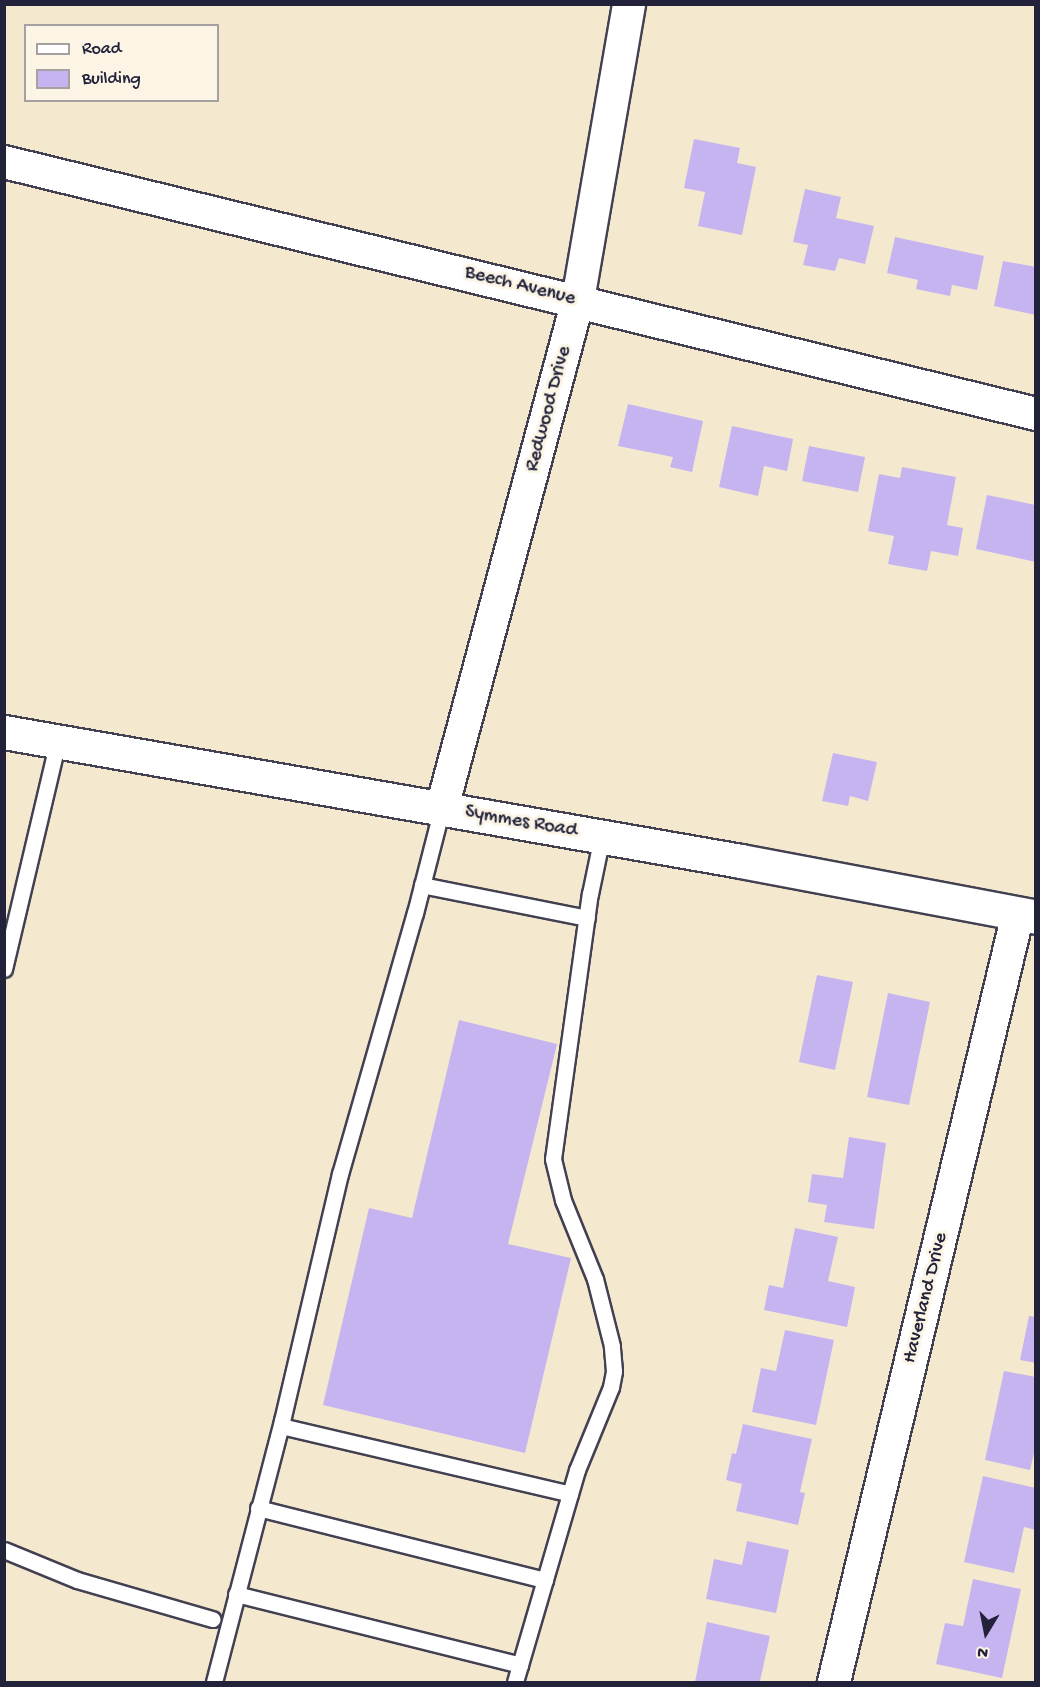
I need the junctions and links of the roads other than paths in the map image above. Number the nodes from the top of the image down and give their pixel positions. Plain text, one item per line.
1 (629, 4) edge
2 (4, 162) edge
3 (578, 300) junction
4 (1035, 414) edge
5 (4, 732) edge
6 (58, 740) junction
7 (442, 808) junction
8 (603, 836) junction
9 (422, 885) junction
10 (1027, 915) edge
11 (587, 918) junction
12 (4, 969) edge
13 (280, 1426) junction
14 (570, 1494) junction
15 (258, 1508) junction
16 (4, 1550) edge
17 (544, 1580) junction
18 (236, 1594) junction
19 (212, 1619) dead end
20 (520, 1665) junction
21 (216, 1682) edge
22 (514, 1683) edge
23 (834, 1683) edge

1 - 3 street, Redwood Drive
2 - 3 street, Beech Avenue
3 - 4 street, Beech Avenue
3 - 7 street, Redwood Drive
5 - 6 street, Symmes Road
6 - 7 street, Symmes Road
6 - 12 lane
7 - 8 street, Symmes Road
7 - 9 lane
8 - 10 street, Symmes Road
8 - 11 lane
9 - 11 lane
9 - 13 lane
10 - 23 street, Haverland Drive
11 - 14 lane
13 - 14 lane
13 - 15 lane
14 - 17 lane
15 - 17 lane
15 - 18 lane
16 - 19 lane
17 - 20 lane
18 - 20 lane
18 - 21 lane
20 - 22 lane

